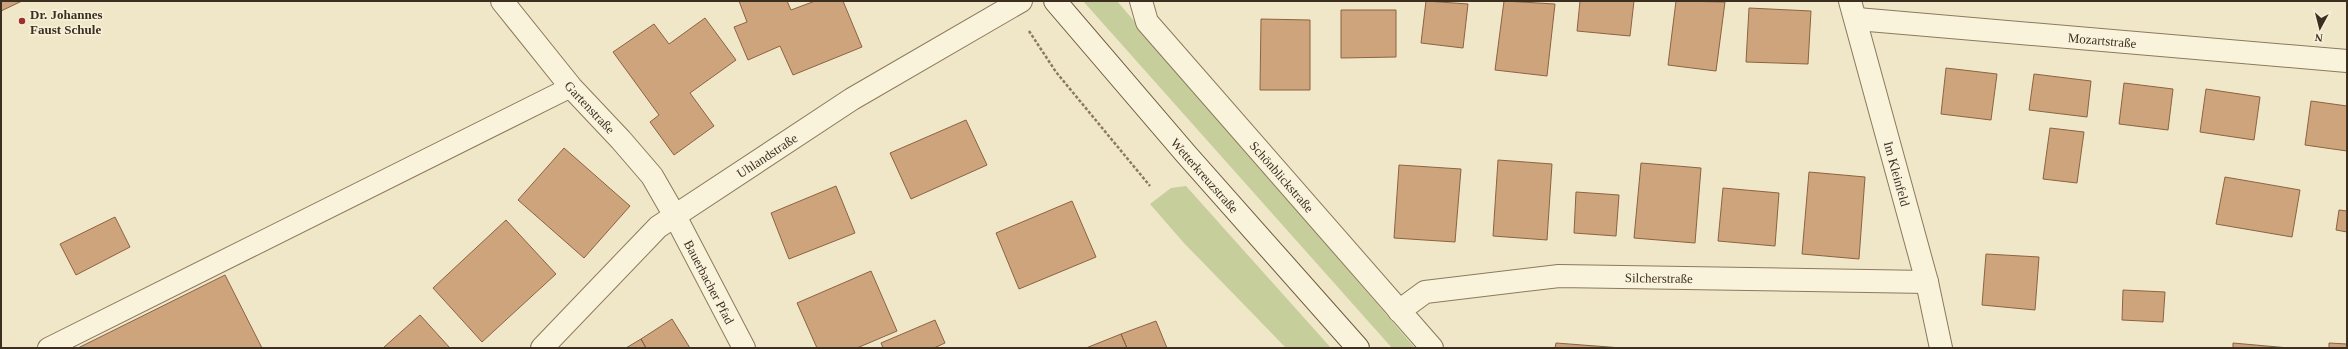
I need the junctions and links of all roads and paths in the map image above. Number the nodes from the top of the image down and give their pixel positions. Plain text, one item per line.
1 (502, 1) edge
2 (1055, 1) edge
3 (1141, 1) edge
4 (1019, 2) edge
5 (1854, 10) edge
6 (2347, 61) edge
7 (571, 87) junction
8 (1150, 186) dead end
9 (675, 216) junction
10 (1927, 282) junction
11 (1399, 311) junction
12 (48, 348) edge
13 (542, 348) edge
14 (744, 348) edge
15 (1358, 348) edge
16 (1432, 348) edge
17 (1941, 348) edge

1 - 7 street, Gartenstraße
2 - 15 street, Wetterkreuzstraße
3 - 11 street, Schönblickstraße
4 - 8 path
4 - 9 street, Uhlandstraße
5 - 6 street, Mozartstraße
5 - 10 street, Im Kleinfeld
7 - 9 street, Gartenstraße
7 - 12 lane
9 - 13 street, Uhlandstraße
9 - 14 street, Bauerbacher Pfad
10 - 11 street, Silcherstraße
10 - 17 street, Im Kleinfeld
11 - 16 street, Schönblickstraße

